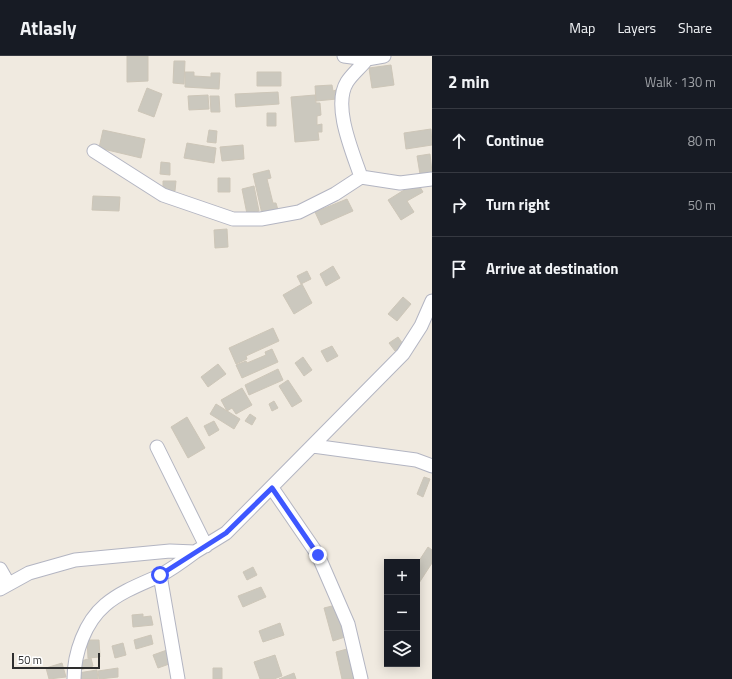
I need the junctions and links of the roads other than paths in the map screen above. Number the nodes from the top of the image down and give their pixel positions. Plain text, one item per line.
1 (344, 56) edge
2 (384, 56) edge
3 (367, 59) junction
4 (94, 152) dead end
5 (361, 177) junction
6 (432, 179) edge
7 (432, 301) edge
8 (313, 446) junction
9 (157, 447) dead end
10 (432, 466) edge
11 (272, 488) junction
12 (200, 549) junction
13 (0, 569) edge
14 (160, 575) junction
15 (4, 586) edge
16 (74, 679) edge
17 (178, 679) edge
18 (361, 679) edge

1 - 3 street
2 - 3 street
3 - 5 street
4 - 5 street
5 - 6 street
7 - 8 street
8 - 10 street
8 - 11 street
9 - 12 street
11 - 12 street
11 - 18 street
12 - 14 street
12 - 15 street
13 - 15 street
14 - 16 street
14 - 17 street

